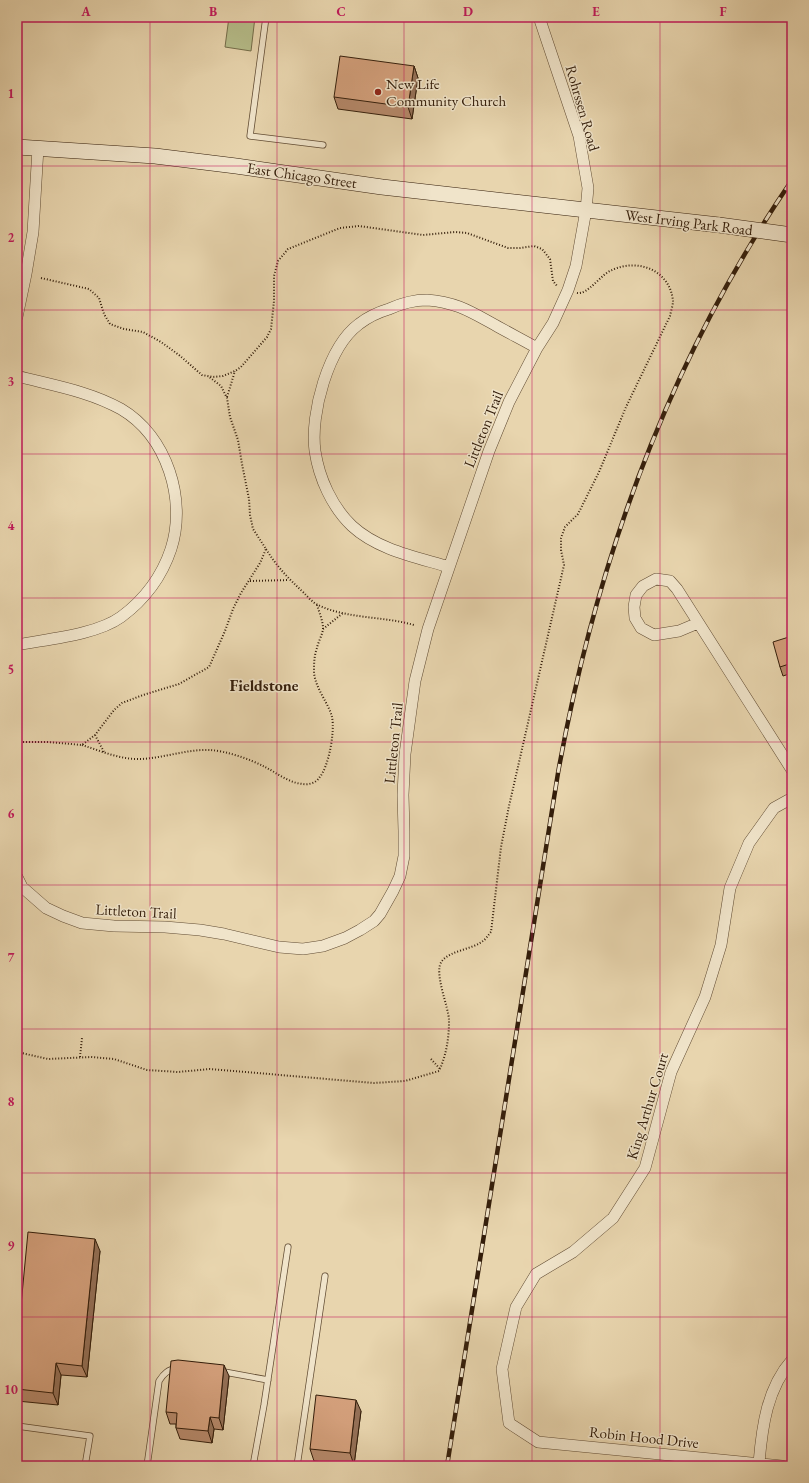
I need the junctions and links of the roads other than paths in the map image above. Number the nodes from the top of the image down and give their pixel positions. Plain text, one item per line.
1 (266, 17) edge
2 (538, 17) edge
3 (324, 145) dead end
4 (17, 147) edge
5 (38, 148) junction
6 (586, 210) junction
7 (792, 235) edge
8 (17, 317) edge
9 (537, 348) junction
10 (17, 376) edge
11 (449, 567) junction
12 (698, 623) junction
13 (17, 645) edge
14 (792, 770) edge
15 (792, 798) edge
16 (17, 877) edge
17 (288, 1247) dead end
18 (325, 1276) dead end
19 (792, 1360) edge
20 (186, 1366) edge
21 (215, 1370) edge
22 (268, 1380) junction
23 (509, 1423) joint
24 (17, 1426) edge
25 (759, 1463) junction
26 (85, 1466) edge
27 (147, 1466) edge
28 (253, 1466) edge
29 (297, 1466) edge
30 (782, 1466) edge

1 - 3 lane
2 - 6 street, Rohrssen Road
4 - 5 main road, East Chicago Street
5 - 6 main road, East Chicago Street
5 - 8 street
6 - 7 main road, West Irving Park Road, bridge
6 - 9 street, Littleton Trail
9 - 11 street, Littleton Trail
9 - 11 street
10 - 13 street
11 - 16 street, Littleton Trail
12 - 12 street
12 - 14 street
15 - 23 street, King Arthur Court
17 - 22 lane
18 - 29 lane
19 - 25 street
20 - 27 lane
21 - 22 lane
22 - 28 lane
23 - 25 street, Robin Hood Drive
24 - 26 lane
25 - 30 street, Robin Hood Drive

